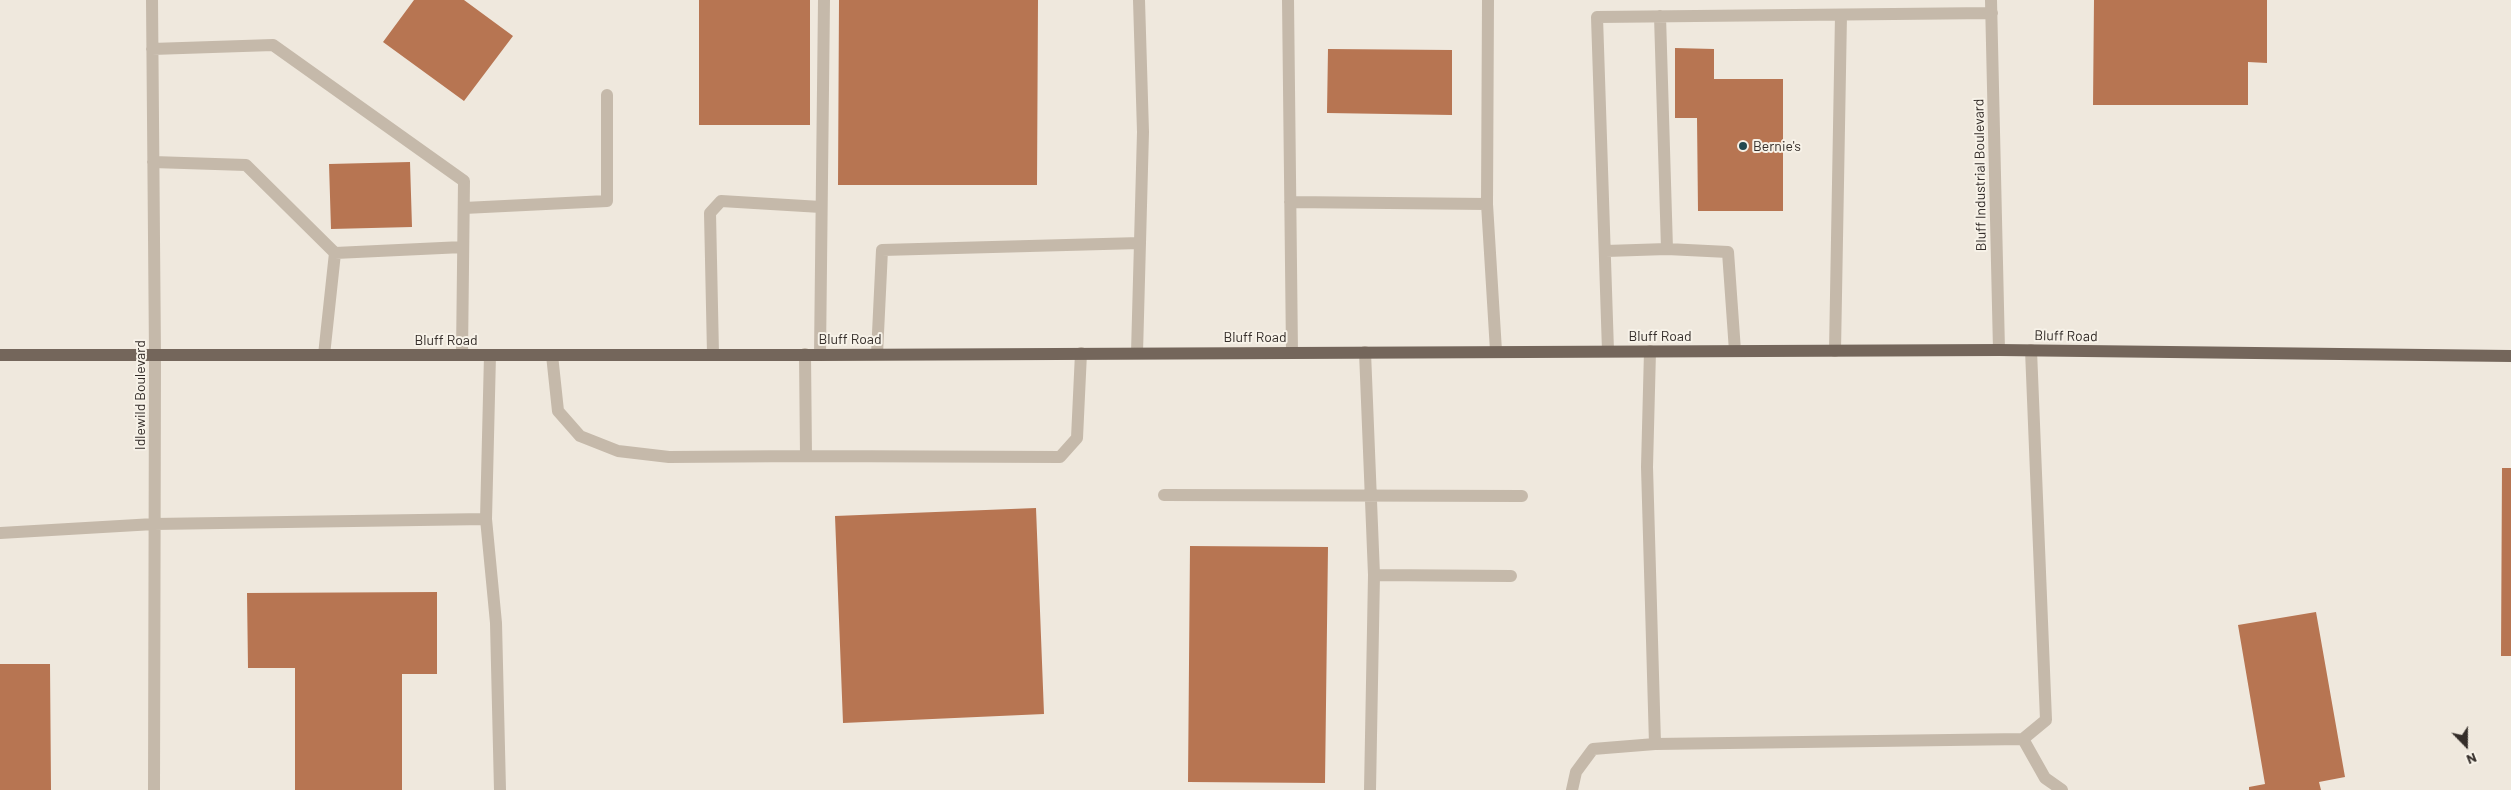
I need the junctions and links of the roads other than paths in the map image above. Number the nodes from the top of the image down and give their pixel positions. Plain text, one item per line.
1 (152, 0) edge
2 (824, 0) edge
3 (1140, 0) edge
4 (1288, 0) edge
5 (1488, 0) edge
6 (1992, 0) edge
7 (1992, 13) junction
8 (1841, 15) junction
9 (1660, 16) junction
10 (152, 49) junction
11 (607, 95) dead end
12 (153, 162) junction
13 (1290, 202) junction
14 (1487, 204) junction
15 (821, 207) junction
16 (464, 208) junction
17 (1140, 243) junction
18 (463, 247) junction
19 (1667, 249) junction
20 (1606, 251) junction
21 (335, 253) junction
22 (1835, 350) junction
23 (1999, 350) junction
24 (2030, 350) junction
25 (1496, 351) junction
26 (1608, 351) junction
27 (1650, 351) junction
28 (1735, 351) junction
29 (1081, 352) junction
30 (1137, 352) junction
31 (1292, 352) junction
32 (1365, 352) junction
33 (462, 354) junction
34 (552, 354) junction
35 (713, 354) junction
36 (805, 354) junction
37 (877, 354) junction
38 (0, 355) edge
39 (324, 355) junction
40 (490, 355) junction
41 (820, 355) junction
42 (155, 356) junction
43 (2511, 356) edge
44 (806, 456) junction
45 (1164, 494) dead end
46 (1372, 496) junction
47 (1522, 496) dead end
48 (486, 519) junction
49 (154, 524) junction
50 (0, 533) edge
51 (1374, 575) junction
52 (1511, 576) dead end
53 (2023, 739) junction
54 (1655, 744) junction
55 (154, 790) edge
56 (500, 790) edge
57 (1370, 790) edge
58 (1572, 790) edge
59 (2062, 790) edge

1 - 10 street, Idlewild Boulevard
2 - 15 street
3 - 17 street
4 - 13 street
5 - 14 street
6 - 7 street, Bluff Industrial Boulevard
7 - 8 street
7 - 23 street, Bluff Industrial Boulevard
8 - 9 street
8 - 22 street
9 - 19 street
9 - 20 street
10 - 12 street, Idlewild Boulevard
10 - 16 street
11 - 16 street
12 - 21 street
12 - 42 street, Idlewild Boulevard
13 - 14 street
13 - 31 street
14 - 25 street
15 - 35 street
15 - 41 street
16 - 18 street
17 - 30 street
17 - 37 street
18 - 21 street
18 - 33 street
19 - 20 street
19 - 28 street
20 - 26 street
21 - 39 street
22 - 23 main road, Bluff Road
22 - 28 main road, Bluff Road
23 - 24 main road, Bluff Road
24 - 43 main road, Bluff Road
24 - 53 street
25 - 26 main road, Bluff Road
25 - 32 main road, Bluff Road
26 - 27 main road, Bluff Road
27 - 28 main road, Bluff Road
27 - 54 street
29 - 30 main road, Bluff Road
29 - 37 main road, Bluff Road
29 - 44 street
30 - 31 main road, Bluff Road
31 - 32 main road, Bluff Road
32 - 46 street
33 - 39 main road, Bluff Road
33 - 40 main road, Bluff Road
34 - 35 main road, Bluff Road
34 - 40 main road, Bluff Road
34 - 44 street
35 - 36 main road, Bluff Road
36 - 41 main road, Bluff Road
36 - 44 street
37 - 41 main road, Bluff Road
38 - 42 main road, Bluff Road
39 - 42 main road, Bluff Road
40 - 48 street
42 - 49 street, Idlewild Boulevard
45 - 46 street
46 - 47 street
46 - 51 street
48 - 49 street
48 - 56 street
49 - 50 street
49 - 55 street, Idlewild Boulevard
51 - 52 street
51 - 57 street
53 - 54 street
53 - 59 street
54 - 58 street

